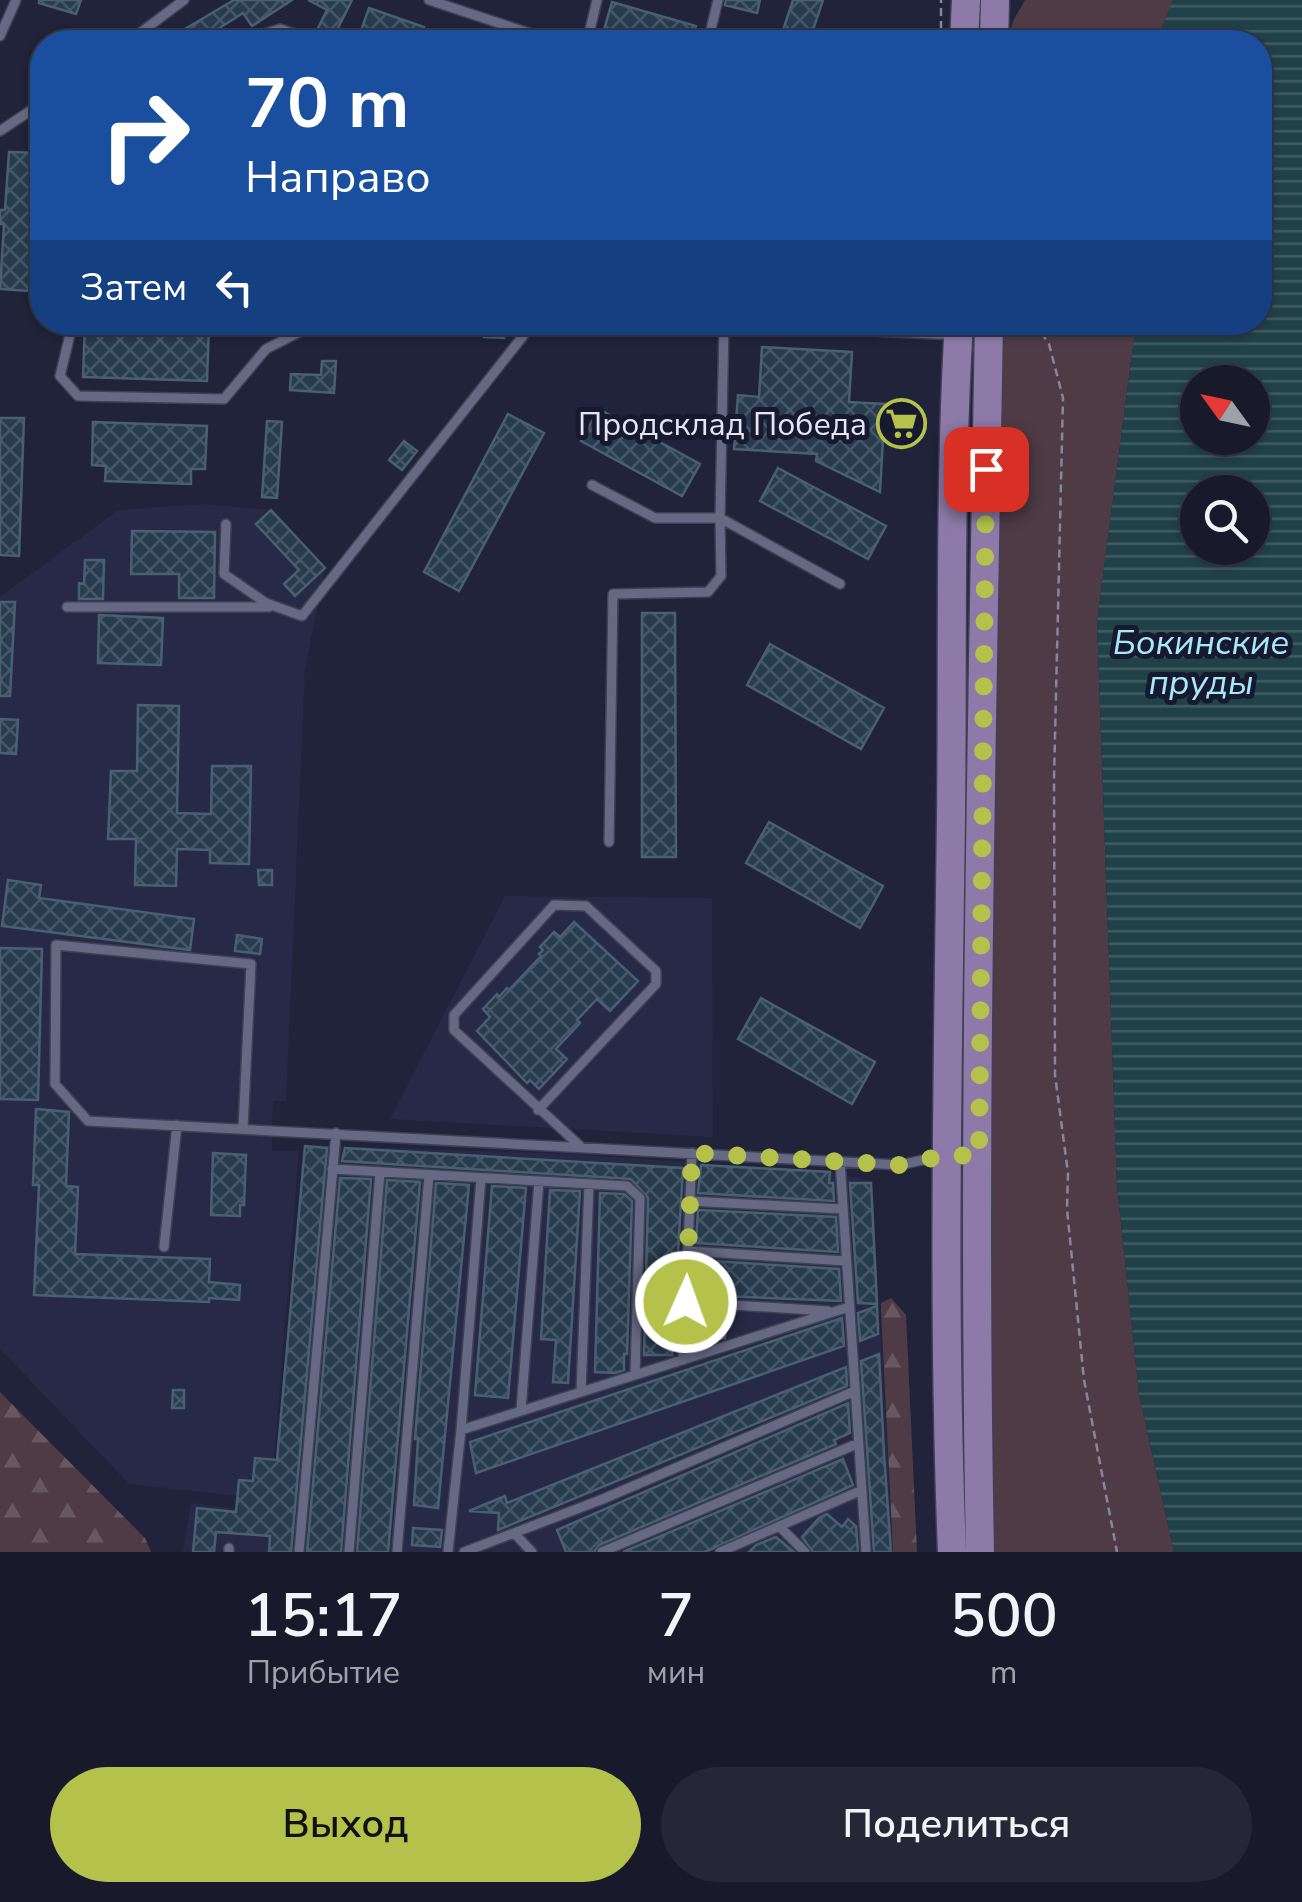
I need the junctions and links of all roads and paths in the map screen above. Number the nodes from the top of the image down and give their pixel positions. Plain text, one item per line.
1 (16, 0) edge
2 (429, 0) edge
3 (597, 0) edge
4 (718, 0) edge
5 (941, 0) edge
6 (966, 0) edge
7 (175, 2) edge
8 (142, 30) edge
9 (520, 30) edge
10 (590, 30) edge
11 (711, 30) edge
12 (941, 30) edge
13 (965, 30) edge
14 (0, 36) edge
15 (30, 110) edge
16 (0, 131) edge
17 (69, 335) edge
18 (293, 335) edge
19 (524, 335) edge
20 (724, 335) edge
21 (958, 335) edge
22 (989, 335) edge
23 (1043, 335) edge
24 (592, 485) dead end
25 (720, 518) junction
26 (226, 524) dead end
27 (840, 584) dead end
28 (67, 607) dead end
29 (278, 607) junction
30 (609, 842) dead end
31 (538, 1110) junction
32 (178, 1125) junction
33 (243, 1128) junction
34 (336, 1133) junction
35 (580, 1147) junction
36 (692, 1153) junction
37 (947, 1155) junction
38 (979, 1156) junction
39 (840, 1162) junction
40 (332, 1169) junction
41 (380, 1172) junction
42 (429, 1174) junction
43 (481, 1178) junction
44 (539, 1181) junction
45 (589, 1184) junction
46 (690, 1200) junction
47 (842, 1210) junction
48 (164, 1247) dead end
49 (688, 1252) junction
50 (846, 1261) junction
51 (686, 1302) junction
52 (849, 1307) junction
53 (835, 1312) junction
54 (684, 1360) junction
55 (635, 1375) junction
56 (855, 1390) junction
57 (581, 1392) junction
58 (521, 1410) junction
59 (461, 1430) junction
60 (858, 1442) junction
61 (862, 1490) junction
62 (778, 1526) junction
63 (514, 1533) junction
64 (734, 1550) edge
65 (298, 1552) edge
66 (349, 1552) edge
67 (397, 1552) edge
68 (448, 1552) edge
69 (464, 1552) edge
70 (532, 1552) edge
71 (602, 1552) edge
72 (720, 1552) edge
73 (805, 1552) edge
74 (866, 1552) edge
75 (952, 1552) edge
76 (980, 1552) edge
77 (1117, 1552) edge

1 - 14 lane
2 - 9 lane
3 - 10 lane
4 - 11 lane
5 - 12 path
6 - 13 main road
7 - 8 lane
15 - 16 lane
17 - 18 lane
19 - 29 lane
20 - 25 lane
21 - 37 main road
22 - 38 main road
23 - 77 path
24 - 25 lane
25 - 27 lane
25 - 30 lane
26 - 29 lane
28 - 29 lane
31 - 31 lane
31 - 35 lane
32 - 33 lane
32 - 33 lane
32 - 48 lane
33 - 34 lane
34 - 35 lane
34 - 40 lane
35 - 36 lane
36 - 39 lane
36 - 46 lane
37 - 38 lane
37 - 39 lane
37 - 75 main road
38 - 76 main road
39 - 47 lane
40 - 41 lane
40 - 65 lane
41 - 42 lane
41 - 66 lane
42 - 43 lane
42 - 67 lane
43 - 44 lane
43 - 59 lane
44 - 45 lane
44 - 58 lane
45 - 55 lane
45 - 57 lane
46 - 47 lane
46 - 49 lane
47 - 50 lane
49 - 50 lane
49 - 51 lane
50 - 52 lane
51 - 53 lane
51 - 54 lane
52 - 53 lane
52 - 56 lane
53 - 54 lane
54 - 55 lane
55 - 57 lane
56 - 60 lane
56 - 63 lane
57 - 58 lane
58 - 59 lane
59 - 68 lane
60 - 61 lane
60 - 71 lane
61 - 62 lane
61 - 74 lane
62 - 64 lane
62 - 73 lane
63 - 69 lane
63 - 70 lane
64 - 72 lane

